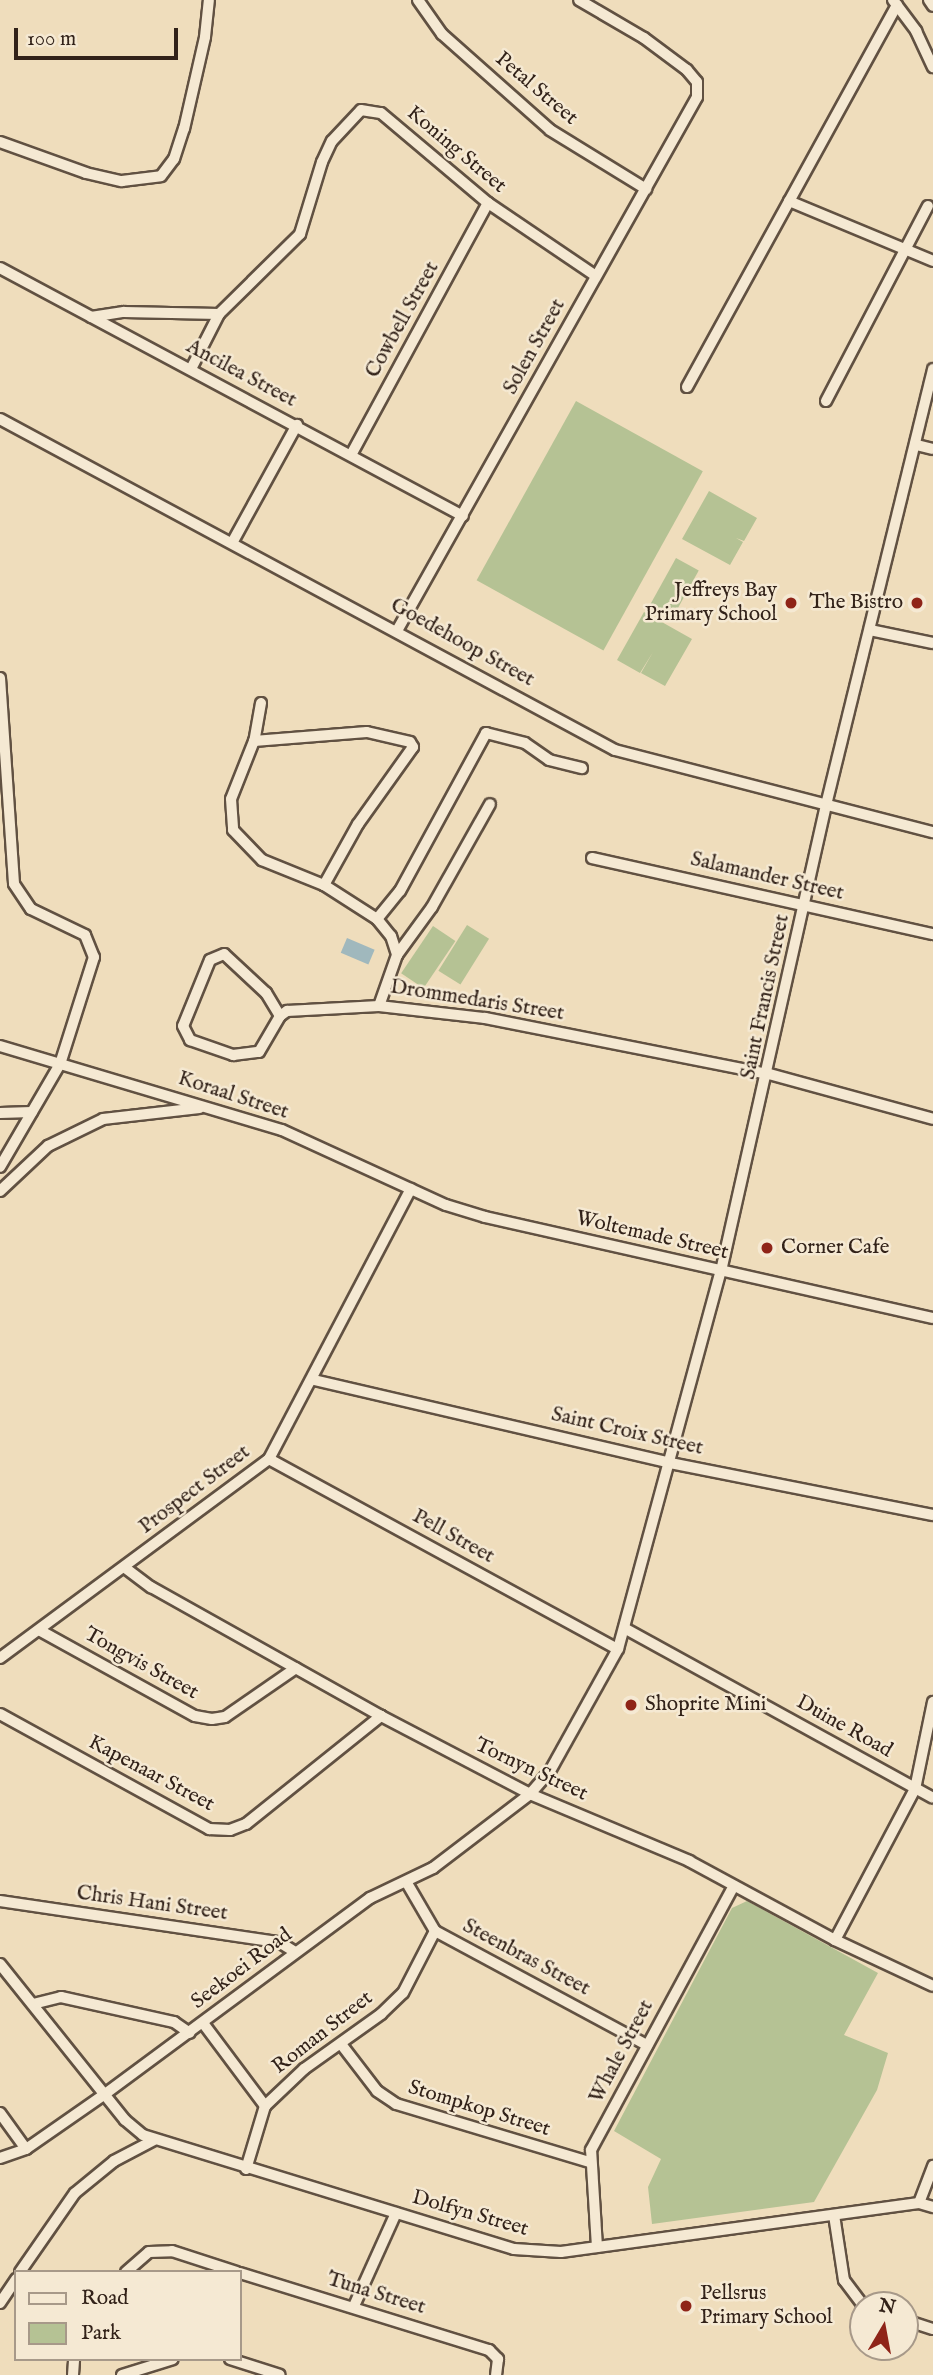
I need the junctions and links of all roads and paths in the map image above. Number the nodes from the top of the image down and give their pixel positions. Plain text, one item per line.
1 (209, 0) edge
2 (418, 0) edge
3 (579, 0) edge
4 (929, 0) edge
5 (895, 2) edge
6 (933, 6) edge
7 (933, 67) edge
8 (0, 142) edge
9 (646, 189) junction
10 (789, 201) junction
11 (488, 203) junction
12 (928, 206) dead end
13 (902, 250) junction
14 (933, 261) edge
15 (0, 268) edge
16 (596, 276) junction
17 (219, 314) junction
18 (91, 317) junction
19 (191, 369) junction
20 (933, 369) edge
21 (687, 387) dead end
22 (826, 401) dead end
23 (0, 419) edge
24 (297, 425) junction
25 (917, 445) junction
26 (933, 449) edge
27 (352, 455) junction
28 (463, 516) junction
29 (232, 543) junction
30 (398, 629) junction
31 (870, 630) junction
32 (933, 643) edge
33 (0, 678) edge
34 (261, 703) dead end
35 (254, 741) junction
36 (582, 768) dead end
37 (490, 804) dead end
38 (4, 805) edge
39 (826, 805) junction
40 (933, 832) edge
41 (592, 858) dead end
42 (324, 885) junction
43 (805, 906) junction
44 (377, 919) junction
45 (933, 934) edge
46 (397, 955) junction
47 (379, 1006) junction
48 (279, 1016) junction
49 (0, 1045) edge
50 (60, 1063) junction
51 (769, 1074) junction
52 (213, 1108) junction
53 (32, 1112) junction
54 (0, 1113) edge
55 (933, 1119) edge
56 (0, 1167) edge
57 (411, 1189) junction
58 (0, 1191) edge
59 (446, 1205) joint
60 (721, 1271) junction
61 (933, 1318) edge
62 (314, 1380) junction
63 (269, 1459) junction
64 (670, 1463) junction
65 (933, 1515) edge
66 (124, 1567) junction
67 (626, 1629) junction
68 (39, 1630) junction
69 (618, 1649) junction
70 (0, 1658) edge
71 (296, 1668) junction
72 (933, 1702) edge
73 (0, 1714) edge
74 (381, 1716) junction
75 (915, 1789) junction
76 (530, 1794) junction
77 (933, 1798) edge
78 (407, 1883) junction
79 (734, 1886) junction
80 (0, 1901) edge
81 (435, 1931) junction
82 (835, 1940) junction
83 (295, 1952) junction
84 (0, 1964) edge
85 (933, 1986) edge
86 (33, 2004) junction
87 (203, 2023) junction
88 (190, 2033) junction
89 (341, 2044) junction
90 (647, 2045) junction
91 (105, 2094) junction
92 (265, 2106) junction
93 (0, 2113) edge
94 (154, 2140) junction
95 (26, 2149) junction
96 (0, 2158) edge
97 (589, 2162) junction
98 (933, 2166) edge
99 (246, 2169) junction
100 (919, 2203) junction
101 (933, 2207) edge
102 (396, 2213) junction
103 (834, 2215) junction
104 (597, 2247) junction
105 (21, 2270) edge
106 (128, 2270) edge
107 (232, 2270) edge
108 (242, 2273) edge
109 (14, 2282) edge
110 (852, 2291) edge
111 (0, 2303) edge
112 (354, 2306) junction
113 (167, 2361) edge
114 (236, 2361) edge
115 (122, 2375) edge
116 (281, 2375) edge
117 (496, 2375) edge

1 - 8 street
2 - 9 street, Petal Street
3 - 9 street, Solen Street
4 - 6 street
5 - 7 street
5 - 10 street
9 - 16 street, Solen Street
10 - 13 street
10 - 21 street
11 - 16 street, Koning Street
11 - 17 street, Koning Street
11 - 27 street, Cowbell Street
12 - 13 street
13 - 14 street
13 - 22 street
15 - 18 street, Ancilea Street
16 - 28 street, Solen Street
17 - 18 street
17 - 19 street, Koning Street
18 - 19 street, Ancilea Street
19 - 24 street, Ancilea Street
20 - 25 street, Saint Francis Street
23 - 29 street, Goedehoop Street
24 - 27 street, Ancilea Street
24 - 29 street
25 - 26 street
25 - 31 street, Saint Francis Street
27 - 28 street, Ancilea Street
28 - 30 street, Solen Street
29 - 30 street, Goedehoop Street
30 - 39 street, Goedehoop Street
31 - 32 street
31 - 39 street, Saint Francis Street
33 - 38 street
34 - 35 street
35 - 42 street
35 - 42 street
36 - 44 street
37 - 46 street
38 - 50 street
39 - 40 street, Goedehoop Street
39 - 43 street, Saint Francis Street
41 - 43 street, Salamander Street
42 - 44 street
43 - 45 street, Salamander Street
43 - 51 street, Saint Francis Street
44 - 46 street
46 - 47 street
47 - 48 street, Drommedaris Street
47 - 51 street, Drommedaris Street
48 - 48 street
49 - 50 street, Koraal Street
50 - 52 street, Koraal Street
50 - 53 street
51 - 55 street, Drommedaris Street
51 - 60 street, Saint Francis Street
52 - 57 street, Koraal Street
52 - 58 street
53 - 54 street
53 - 56 street
57 - 59 street, Koraal Street
57 - 62 street, Prospect Street
59 - 60 street, Woltemade Street
60 - 61 street, Woltemade Street
60 - 64 street, Saint Francis Street
62 - 63 street, Prospect Street
62 - 64 street, Saint Croix Street
63 - 66 street, Prospect Street
63 - 69 street, Pell Street
64 - 65 street, Saint Croix Street
64 - 67 street, Saint Francis Street
66 - 68 street, Prospect Street
66 - 71 street, Tornyn Street
67 - 69 street, Saint Francis Street
67 - 75 street, Duine Road
68 - 70 street, Prospect Street
68 - 71 street, Tongvis Street
69 - 76 street, Saint Francis Street
71 - 74 street, Tornyn Street
72 - 75 street
73 - 74 street, Kapenaar Street
74 - 76 street, Tornyn Street
75 - 77 street, Duine Road
75 - 82 street
76 - 78 street, Seekoei Road
76 - 79 street, Tornyn Street
78 - 81 street, Steenbras Street
78 - 83 street, Seekoei Road
79 - 82 street, Tornyn Street
79 - 90 street, Whale Street
80 - 83 street, Chris Hani Street
81 - 89 street, Roman Street
81 - 90 street, Steenbras Street
82 - 85 street, Tornyn Street
83 - 87 street, Seekoei Road
84 - 86 street, Dolfyn Street
86 - 88 street
86 - 91 street, Dolfyn Street
87 - 88 street, Seekoei Road
87 - 92 street
88 - 91 street, Seekoei Road
89 - 92 street, Roman Street
89 - 97 street, Stompkop Street
90 - 97 street, Whale Street
91 - 94 street, Dolfyn Street
91 - 95 street, Seekoei Road
92 - 99 street, Roman Street
93 - 95 street
94 - 99 street, Dolfyn Street
94 - 105 street
95 - 96 street, Seekoei Road
97 - 104 street
98 - 100 street
99 - 102 street, Dolfyn Street
100 - 101 street, Dolfyn Street
100 - 103 street, Dolfyn Street
102 - 104 street, Dolfyn Street
102 - 112 street
103 - 104 street, Dolfyn Street
103 - 110 street
106 - 107 street, Tuna Street
108 - 112 street, Tuna Street
109 - 111 street
112 - 117 street, Tuna Street
113 - 115 street
114 - 116 street

